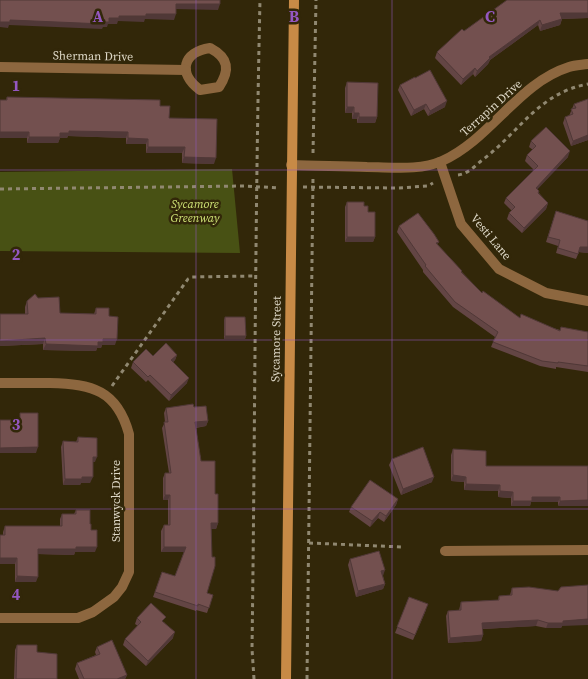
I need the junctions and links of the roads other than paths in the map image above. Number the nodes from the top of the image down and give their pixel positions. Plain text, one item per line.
1 (294, 0) edge
2 (588, 64) edge
3 (0, 67) edge
4 (186, 70) junction
5 (440, 162) junction
6 (290, 165) junction
7 (588, 301) edge
8 (0, 383) edge
9 (588, 550) edge
10 (445, 551) dead end
11 (0, 618) edge
12 (286, 679) edge

1 - 6 street, Sycamore Street
2 - 5 street, Terrapin Drive
3 - 4 street, Sherman Drive
4 - 4 street
5 - 6 street, Terrapin Drive
5 - 7 street, Vesti Lane
6 - 12 street, Sycamore Street
8 - 11 street, Stanwyck Drive
9 - 10 street

